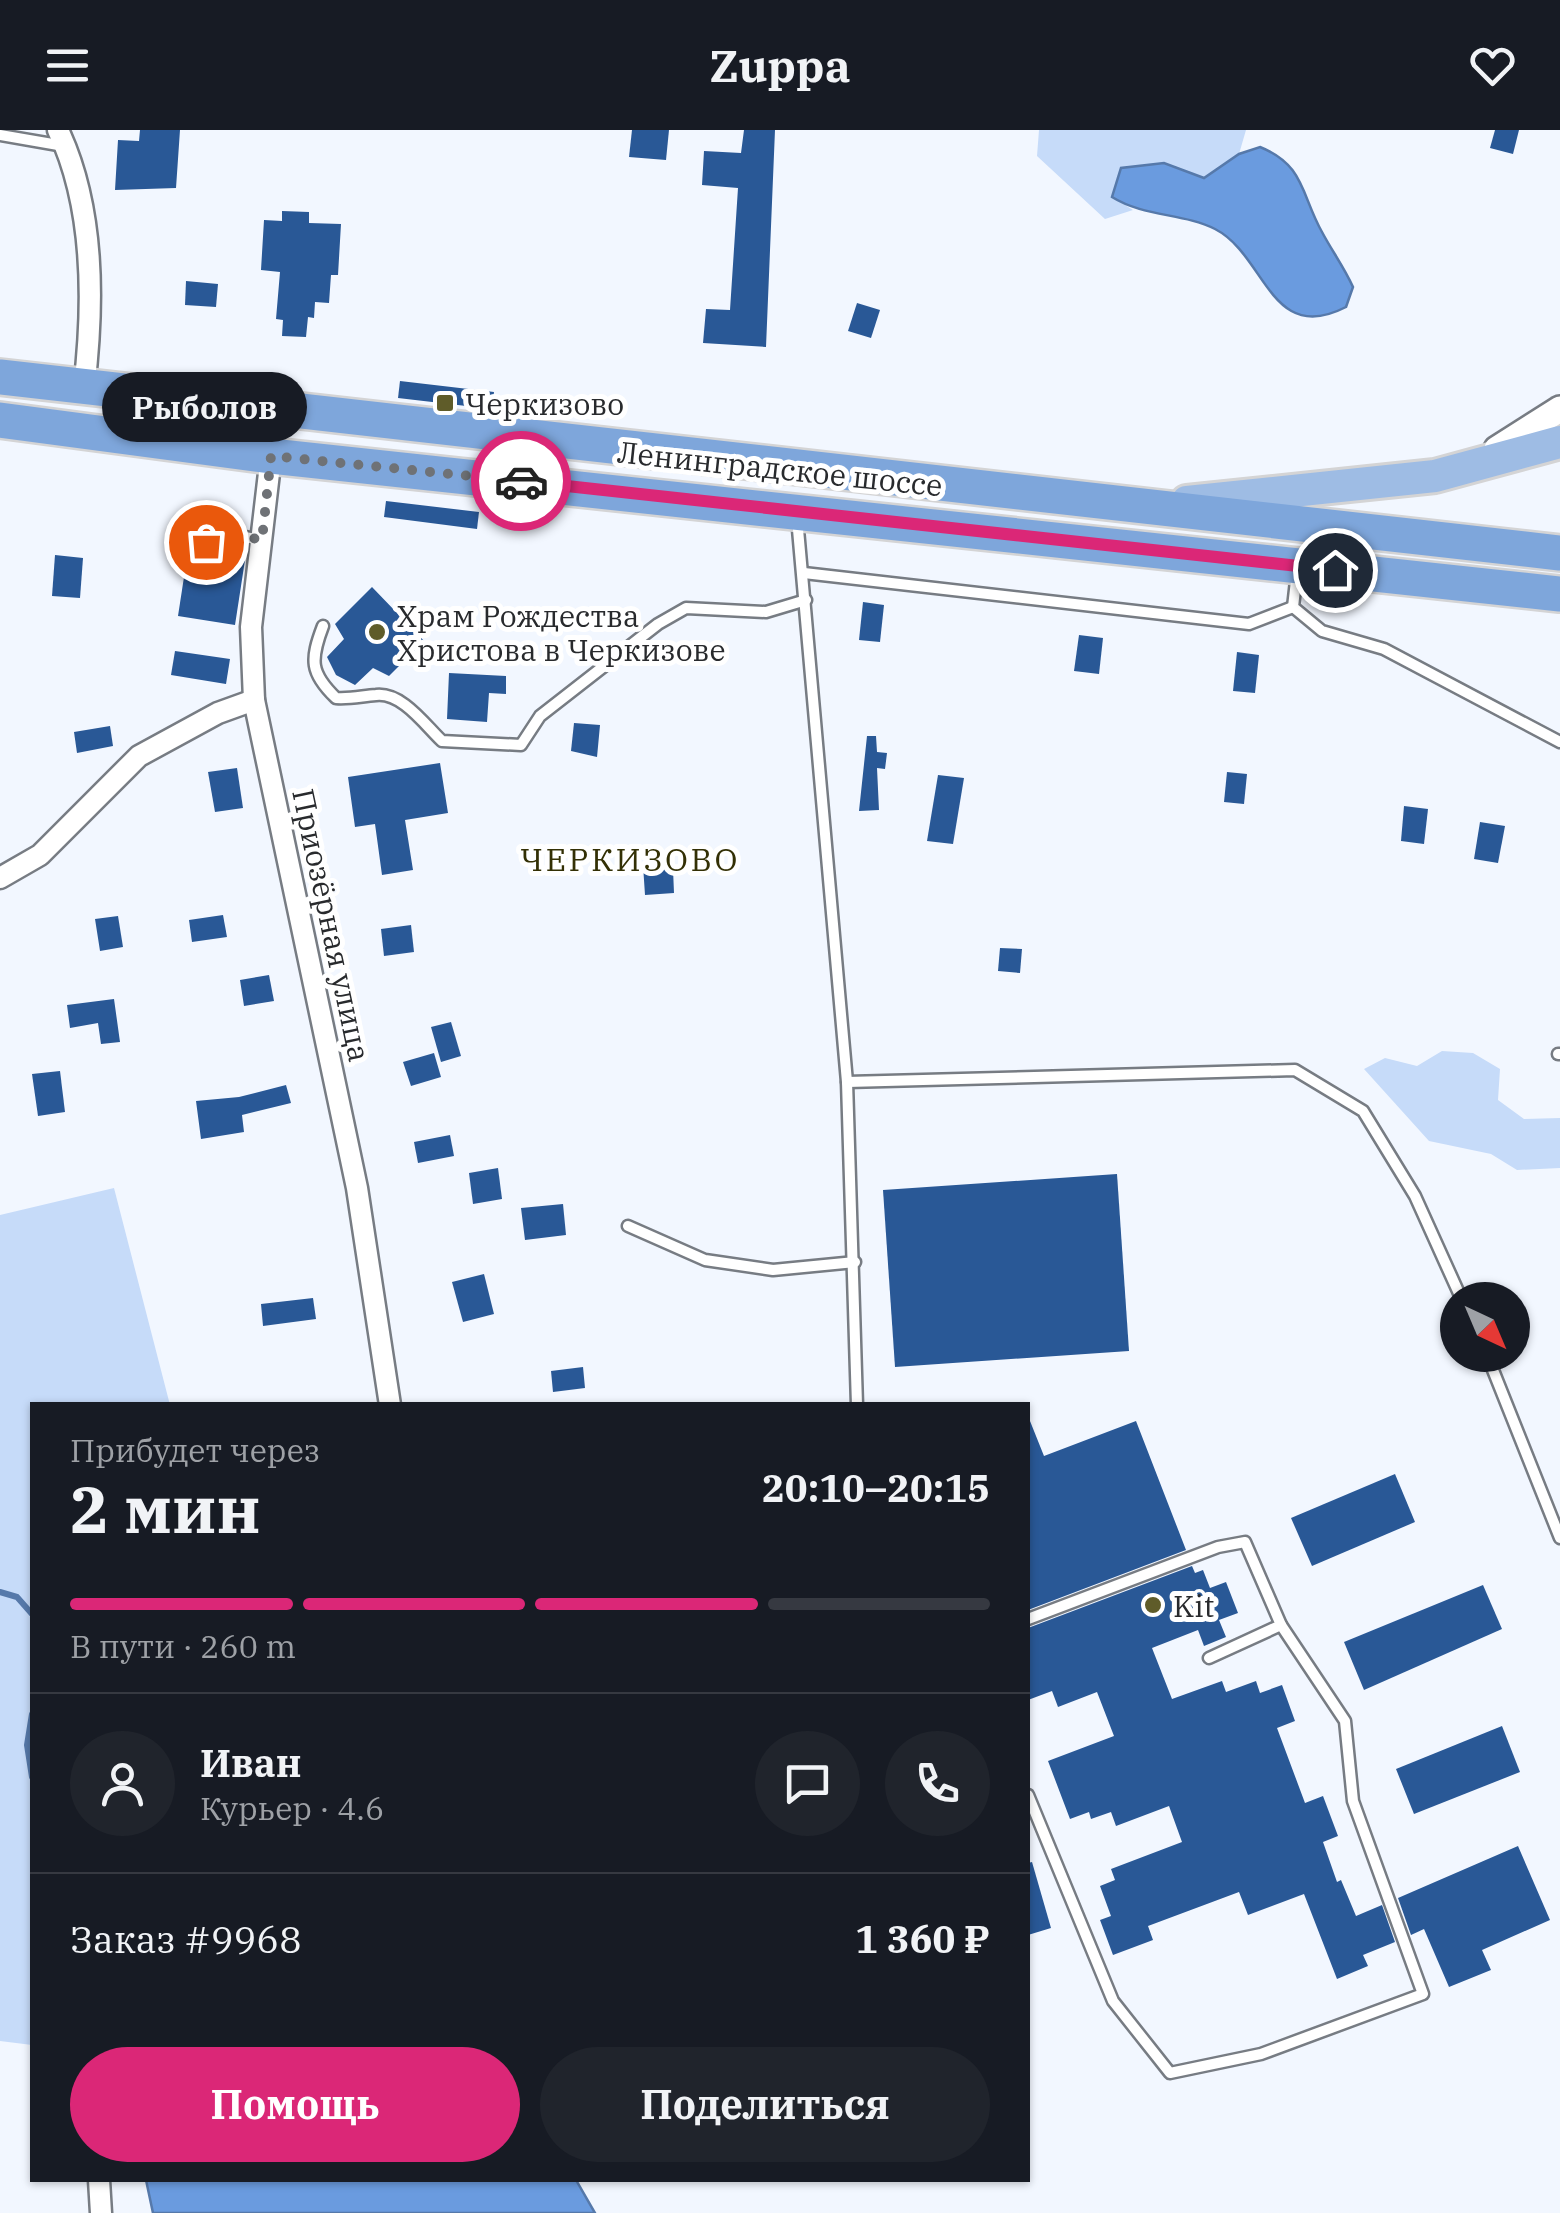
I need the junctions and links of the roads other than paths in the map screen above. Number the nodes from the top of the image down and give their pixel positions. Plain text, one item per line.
1 (0, 135) edge
2 (62, 138) edge
3 (0, 377) edge
4 (84, 388) junction
5 (1560, 409) edge
6 (0, 420) edge
7 (1560, 442) edge
8 (271, 456) junction
9 (1435, 476) junction
10 (1128, 506) junction
11 (796, 511) junction
12 (262, 540) junction
13 (206, 542) dead end
14 (1560, 553) edge
15 (1298, 566) junction
16 (804, 573) junction
17 (1560, 594) edge
18 (806, 600) junction
19 (1293, 608) junction
20 (323, 626) dead end
21 (254, 700) junction
22 (1560, 742) edge
23 (0, 878) edge
24 (847, 1082) junction
25 (628, 1226) dead end
26 (854, 1262) junction
27 (1454, 1282) edge
28 (1494, 1372) edge
29 (390, 1402) edge
30 (856, 1402) edge
31 (1560, 1538) edge
32 (1030, 1618) edge
33 (1281, 1625) junction
34 (1208, 1658) dead end
35 (1030, 1800) edge
36 (99, 2182) edge
37 (101, 2213) edge

1 - 2 lane
2 - 4 street
3 - 4 highway, Ленинградское шоссе
4 - 10 highway, Ленинградское шоссе
5 - 9 street
6 - 8 highway, Ленинградское шоссе
7 - 9 main road
8 - 11 highway, Ленинградское шоссе
8 - 12 street, Приозёрная улица
9 - 10 main road
10 - 14 highway, Ленинградское шоссе
11 - 15 highway, Ленинградское шоссе
11 - 16 lane
12 - 13 lane
12 - 21 street, Приозёрная улица
15 - 17 highway, Ленинградское шоссе
15 - 19 lane
16 - 18 lane
16 - 19 lane
18 - 20 lane
18 - 24 lane
19 - 22 lane
21 - 23 street
21 - 29 street, Приозёрная улица
24 - 26 lane
24 - 27 lane
25 - 26 lane
26 - 30 lane
28 - 31 lane
32 - 33 lane
33 - 34 lane
33 - 35 lane
36 - 37 street

